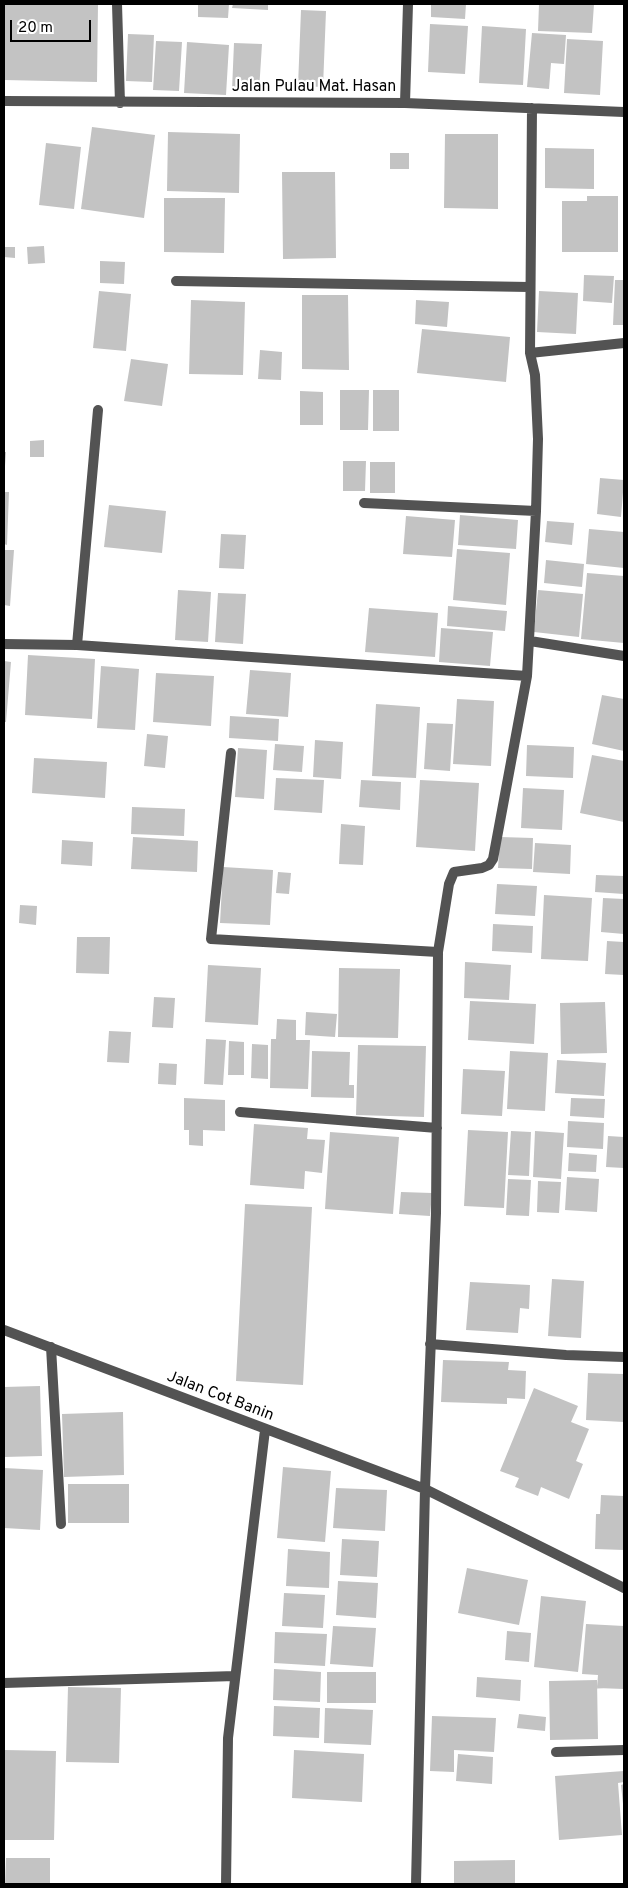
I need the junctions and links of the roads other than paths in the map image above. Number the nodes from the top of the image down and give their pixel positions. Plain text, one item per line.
1 (117, 4) edge
2 (408, 4) edge
3 (4, 102) edge
4 (120, 103) junction
5 (406, 103) junction
6 (532, 108) junction
7 (624, 112) edge
8 (176, 281) dead end
9 (529, 287) junction
10 (624, 343) edge
11 (530, 353) junction
12 (98, 410) dead end
13 (364, 503) dead end
14 (536, 511) junction
15 (530, 641) junction
16 (4, 644) edge
17 (77, 645) junction
18 (624, 656) edge
19 (527, 676) junction
20 (231, 753) dead end
21 (438, 952) junction
22 (240, 1112) dead end
23 (437, 1128) junction
24 (4, 1330) edge
25 (430, 1344) junction
26 (51, 1347) junction
27 (624, 1357) edge
28 (265, 1430) junction
29 (425, 1489) junction
30 (61, 1524) dead end
31 (624, 1588) edge
32 (235, 1676) junction
33 (4, 1683) edge
34 (624, 1750) edge
35 (556, 1752) dead end
36 (226, 1884) edge
37 (416, 1884) edge

1 - 4 street
2 - 5 street
3 - 4 street, Jalan Pulau Mat. Hasan
4 - 5 street, Jalan Pulau Mat. Hasan
5 - 6 street, Jalan Pulau Mat. Hasan
6 - 7 street, Jalan Pulau Mat. Hasan
6 - 9 street
8 - 9 street
9 - 11 street
10 - 11 street
11 - 14 street
12 - 17 street
13 - 14 street
14 - 15 street
15 - 18 street
15 - 19 street
16 - 17 street
17 - 19 street
19 - 21 street
20 - 21 street
21 - 23 street
22 - 23 street
23 - 25 street
24 - 26 street, Jalan Cot Banin
25 - 27 street
25 - 29 street
26 - 28 street, Jalan Cot Banin
26 - 30 street
28 - 29 street, Jalan Cot Banin
28 - 32 street
29 - 31 street, Jalan Cot Banin
29 - 37 street
32 - 33 street
32 - 36 street
34 - 35 street

